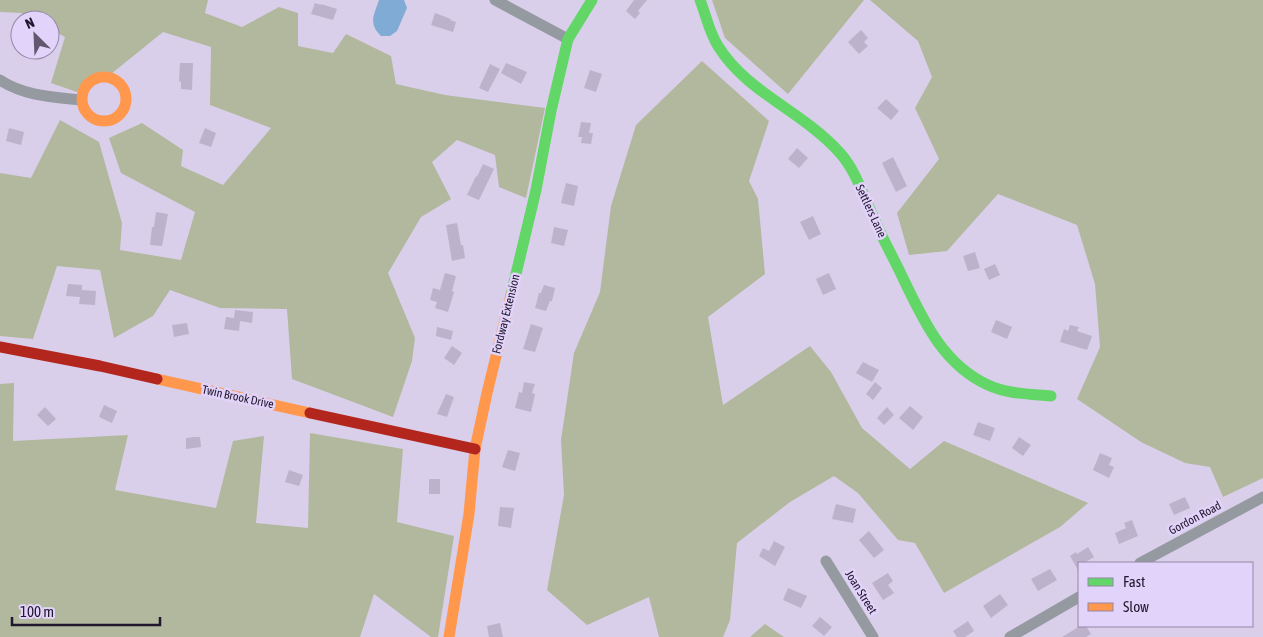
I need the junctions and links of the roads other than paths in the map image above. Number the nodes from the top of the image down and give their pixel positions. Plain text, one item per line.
1 (495, 0) edge
2 (592, 0) edge
3 (700, 0) edge
4 (568, 40) junction
5 (0, 80) edge
6 (82, 100) junction
7 (0, 347) edge
8 (1051, 396) dead end
9 (475, 449) junction
10 (1263, 497) edge
11 (826, 561) dead end
12 (1142, 562) edge
13 (1078, 598) edge
14 (449, 637) edge
15 (872, 637) edge
16 (1010, 637) edge

1 - 4 street
2 - 4 street, Fordway Extension
3 - 8 street, Settlers Lane
4 - 9 street, Fordway Extension
5 - 6 street
6 - 6 street
7 - 9 street, Twin Brook Drive
9 - 14 street, Fordway Extension
10 - 12 street, Gordon Road
11 - 15 street, Joan Street
13 - 16 street

